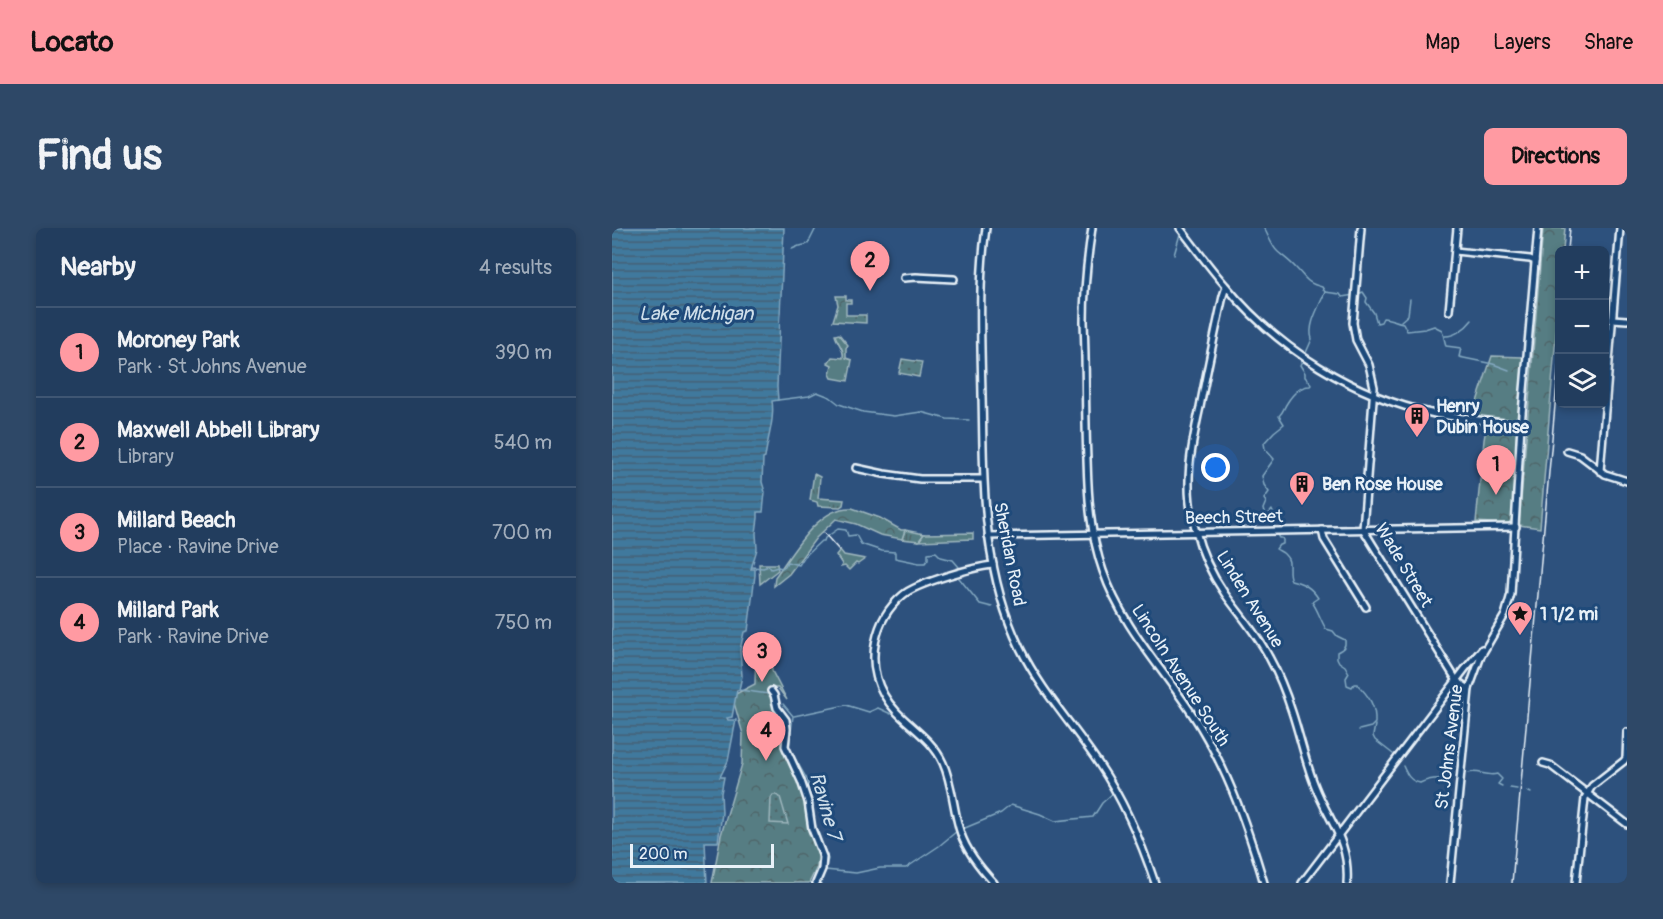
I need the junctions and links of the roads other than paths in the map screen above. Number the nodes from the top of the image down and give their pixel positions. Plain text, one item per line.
1 (986, 228) edge
2 (1092, 228) edge
3 (1180, 228) edge
4 (1361, 228) edge
5 (1457, 228) edge
6 (1538, 228) edge
7 (1620, 228) edge
8 (1455, 251) junction
9 (1535, 261) junction
10 (904, 278) dead end
11 (954, 279) dead end
12 (1226, 287) junction
13 (1449, 311) dead end
14 (1612, 319) junction
15 (1627, 320) edge
16 (1374, 395) junction
17 (1521, 425) junction
18 (1567, 451) dead end
19 (856, 468) dead end
20 (1600, 471) junction
21 (983, 479) junction
22 (1627, 481) edge
23 (1516, 527) junction
24 (1363, 529) junction
25 (1322, 530) junction
26 (1196, 533) junction
27 (1093, 535) junction
28 (988, 536) junction
29 (993, 565) junction
30 (1366, 607) dead end
31 (1491, 640) junction
32 (1457, 681) junction
33 (1468, 689) junction
34 (771, 691) dead end
35 (1627, 732) edge
36 (1626, 758) edge
37 (1543, 763) dead end
38 (1587, 794) junction
39 (1627, 824) edge
40 (1339, 835) junction
41 (816, 883) edge
42 (993, 883) edge
43 (1155, 883) edge
44 (1264, 883) edge
45 (1302, 883) edge
46 (1347, 883) edge
47 (1450, 883) edge
48 (1576, 883) edge

1 - 21 street, Sheridan Road
2 - 27 street, Lincoln Avenue South
3 - 12 street
4 - 16 street, Wade Street
5 - 8 street
6 - 9 street, St Johns Avenue
7 - 14 street
8 - 9 street
8 - 13 street
9 - 17 street, St Johns Avenue
10 - 11 street
12 - 16 street
12 - 26 street, Linden Avenue
14 - 15 street
14 - 20 street
16 - 17 street
16 - 24 street, Wade Street
17 - 23 street, St Johns Avenue
18 - 20 street
19 - 21 street
20 - 22 street
21 - 28 street, Sheridan Road
23 - 24 street, Beech Street
23 - 31 street, St Johns Avenue
24 - 25 street, Beech Street
24 - 32 street, Wade Street
25 - 26 street, Beech Street
25 - 30 street
26 - 27 street, Beech Street
26 - 40 street, Linden Avenue
27 - 28 street, Beech Street
27 - 44 street, Lincoln Avenue South
28 - 29 street, Sheridan Road
29 - 42 street
29 - 43 street, Sheridan Road
31 - 32 street
31 - 33 street, St Johns Avenue
32 - 33 street, Wade Street
32 - 40 street
33 - 47 street, St Johns Avenue
34 - 41 street
35 - 36 street
36 - 38 street
37 - 38 street
38 - 39 street
38 - 48 street
40 - 45 street
40 - 46 street, Linden Avenue

